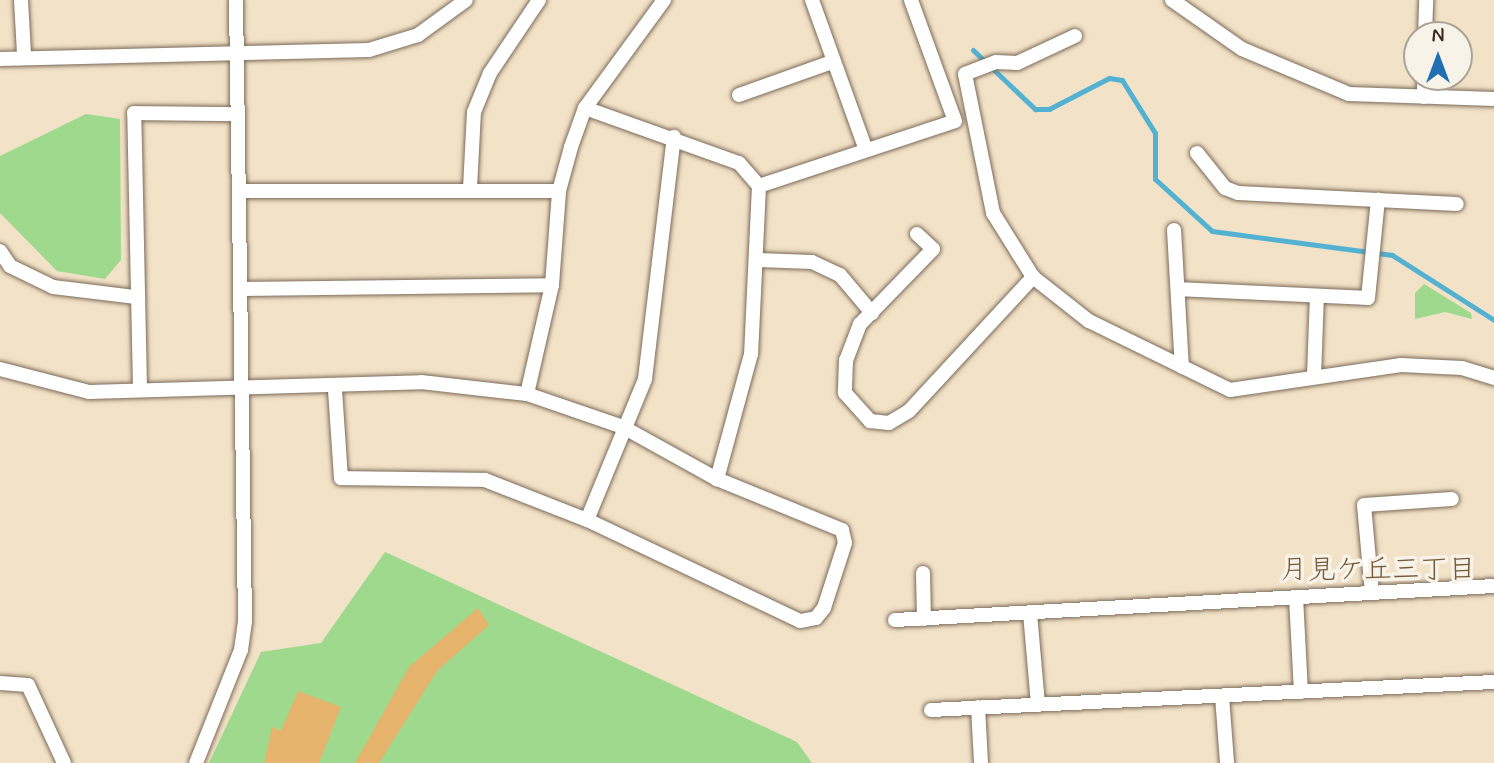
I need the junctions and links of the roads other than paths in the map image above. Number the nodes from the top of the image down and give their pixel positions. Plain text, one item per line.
1 (21, 0) edge
2 (236, 0) edge
3 (466, 0) edge
4 (539, 0) edge
5 (664, 0) edge
6 (812, 0) edge
7 (911, 0) edge
8 (1172, 0) edge
9 (1426, 0) edge
10 (1425, 21) edge
11 (1075, 36) dead end
12 (24, 54) junction
13 (239, 56) junction
14 (0, 59) edge
15 (832, 62) junction
16 (1424, 91) edge
17 (739, 95) dead end
18 (1424, 97) junction
19 (1494, 99) edge
20 (585, 108) junction
21 (238, 114) junction
22 (674, 136) junction
23 (865, 147) junction
24 (1197, 153) dead end
25 (759, 186) junction
26 (470, 188) junction
27 (243, 191) junction
28 (559, 191) junction
29 (1378, 200) junction
30 (1457, 204) dead end
31 (1174, 230) dead end
32 (917, 234) dead end
33 (0, 251) edge
34 (758, 260) junction
35 (1033, 277) junction
36 (552, 285) junction
37 (241, 289) junction
38 (1178, 289) junction
39 (1317, 296) junction
40 (136, 297) junction
41 (872, 313) junction
42 (1182, 367) junction
43 (0, 369) edge
44 (1314, 376) junction
45 (1494, 378) edge
46 (141, 388) junction
47 (245, 388) junction
48 (335, 389) junction
49 (527, 394) junction
50 (623, 427) junction
51 (717, 479) junction
52 (1452, 499) dead end
53 (587, 520) junction
54 (923, 573) dead end
55 (1494, 586) edge
56 (1372, 593) junction
57 (1296, 597) junction
58 (1030, 613) junction
59 (924, 619) junction
60 (895, 620) dead end
61 (1494, 682) edge
62 (0, 683) edge
63 (1301, 692) junction
64 (1222, 696) junction
65 (1038, 705) junction
66 (978, 707) junction
67 (931, 710) dead end
68 (64, 763) edge
69 (197, 763) edge
70 (981, 763) edge
71 (1227, 763) edge

1 - 12 street
2 - 13 street
3 - 13 street
4 - 26 street
5 - 20 street
6 - 15 street
7 - 23 street
8 - 18 street
9 - 10 street
11 - 35 street
12 - 13 street
12 - 14 street
13 - 21 street
15 - 17 street
15 - 23 street
16 - 18 street
18 - 19 street
20 - 22 street
20 - 28 street
21 - 27 street
21 - 40 street
22 - 25 street
22 - 50 street
23 - 25 street
24 - 29 street
25 - 34 street
26 - 27 street
26 - 28 street
27 - 37 street
28 - 36 street
29 - 30 street
29 - 39 street
31 - 38 street
32 - 41 street
33 - 40 street
34 - 41 street
34 - 51 street
35 - 41 street
35 - 42 street
36 - 37 street
36 - 49 street
37 - 47 street
38 - 39 street
38 - 42 street
39 - 44 street
40 - 46 street
42 - 44 street
43 - 46 street
44 - 45 street
46 - 47 street
47 - 48 street
47 - 69 street
48 - 49 street
48 - 53 street
49 - 50 street
50 - 51 street
50 - 53 street
51 - 53 street
52 - 56 street
54 - 59 street
55 - 56 street
56 - 57 street
57 - 58 street
57 - 63 street
58 - 59 street
58 - 65 street
59 - 60 street
61 - 63 street
62 - 68 street
63 - 64 street
64 - 65 street
64 - 71 street
65 - 66 street
66 - 67 street
66 - 70 street

